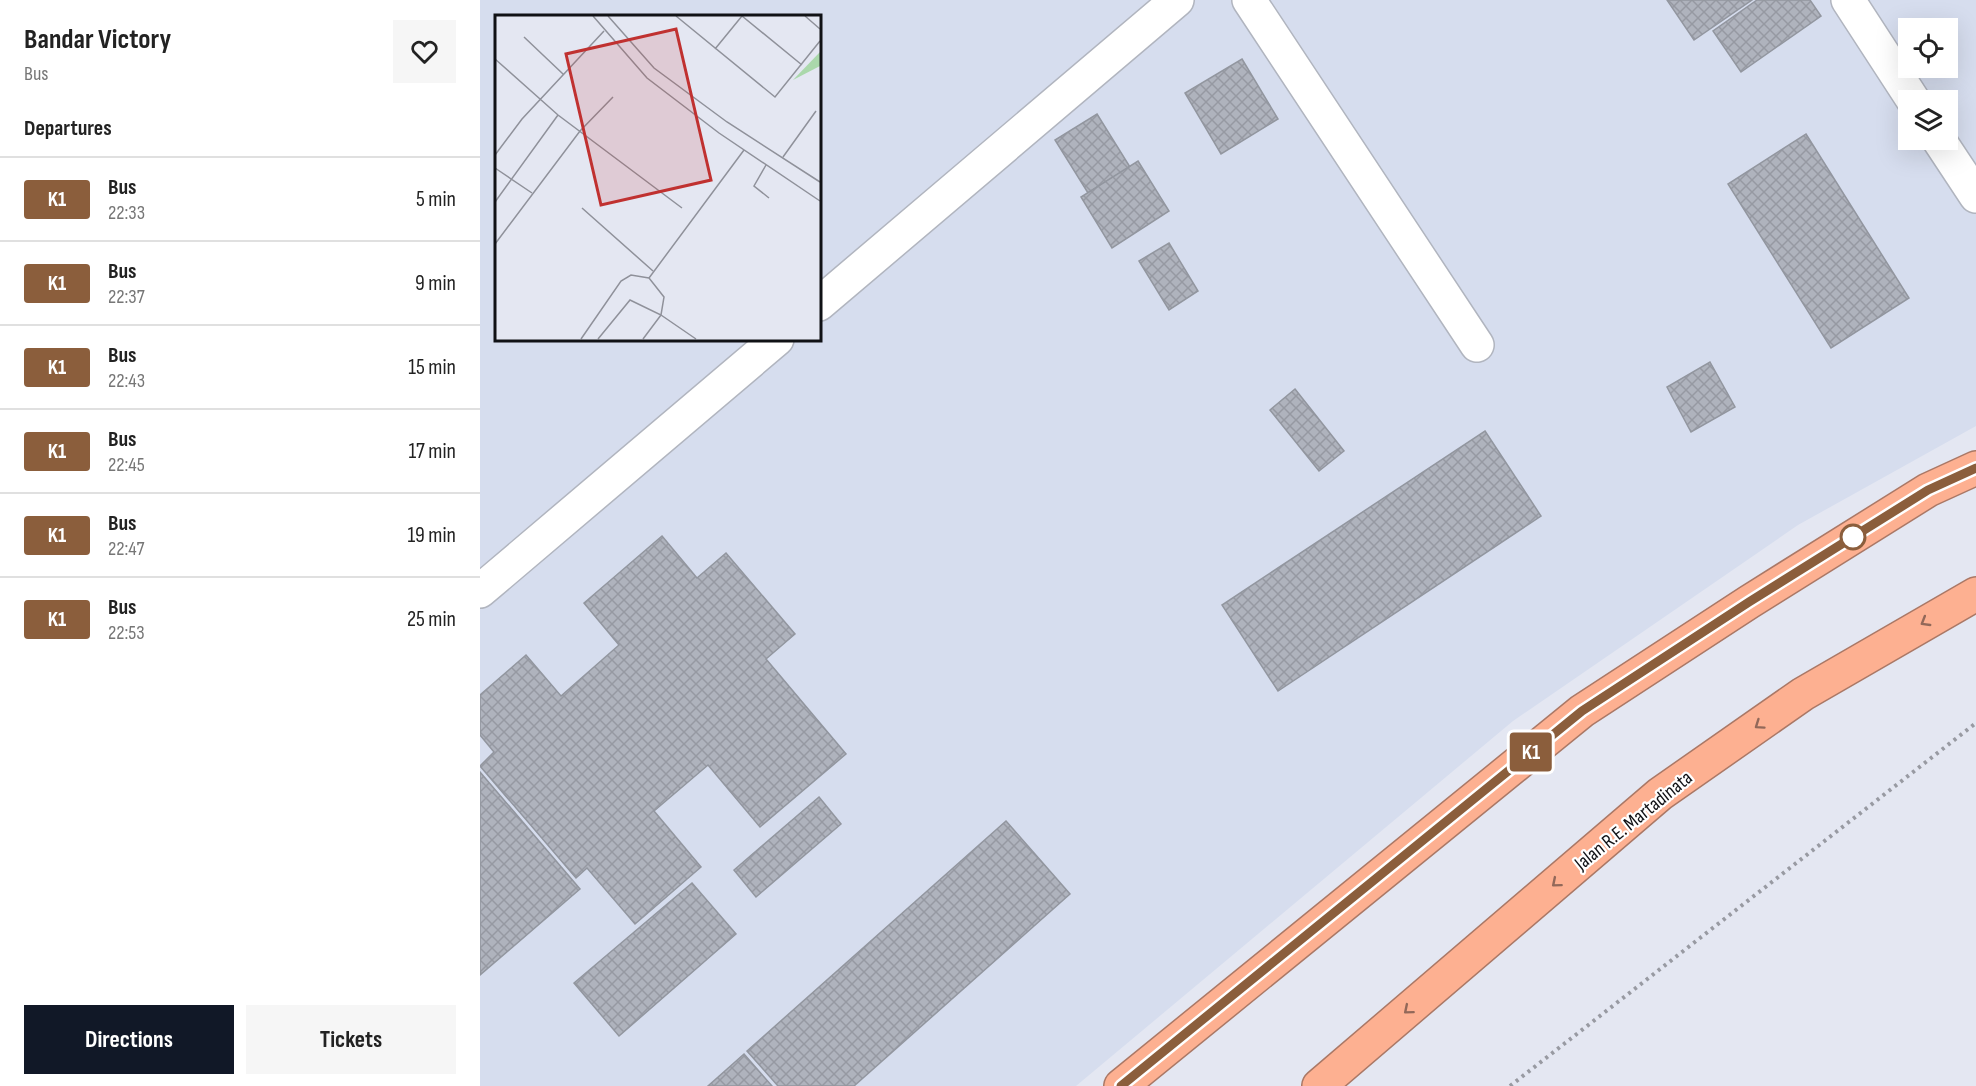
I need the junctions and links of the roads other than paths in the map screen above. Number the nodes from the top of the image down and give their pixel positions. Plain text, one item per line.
1 (1178, 0) edge
2 (1249, 0) edge
3 (1848, 0) edge
4 (1906, 90) edge
5 (1946, 150) edge
6 (1976, 196) edge
7 (820, 303) edge
8 (776, 340) edge
9 (1477, 345) dead end
10 (1976, 468) edge
11 (480, 591) edge
12 (1976, 594) edge
13 (1121, 1086) edge
14 (1319, 1086) edge

1 - 7 lane
2 - 9 lane
3 - 4 lane
5 - 6 lane
8 - 11 lane
10 - 13 highway
12 -> 14 highway, Jalan R.E. Martadinata

